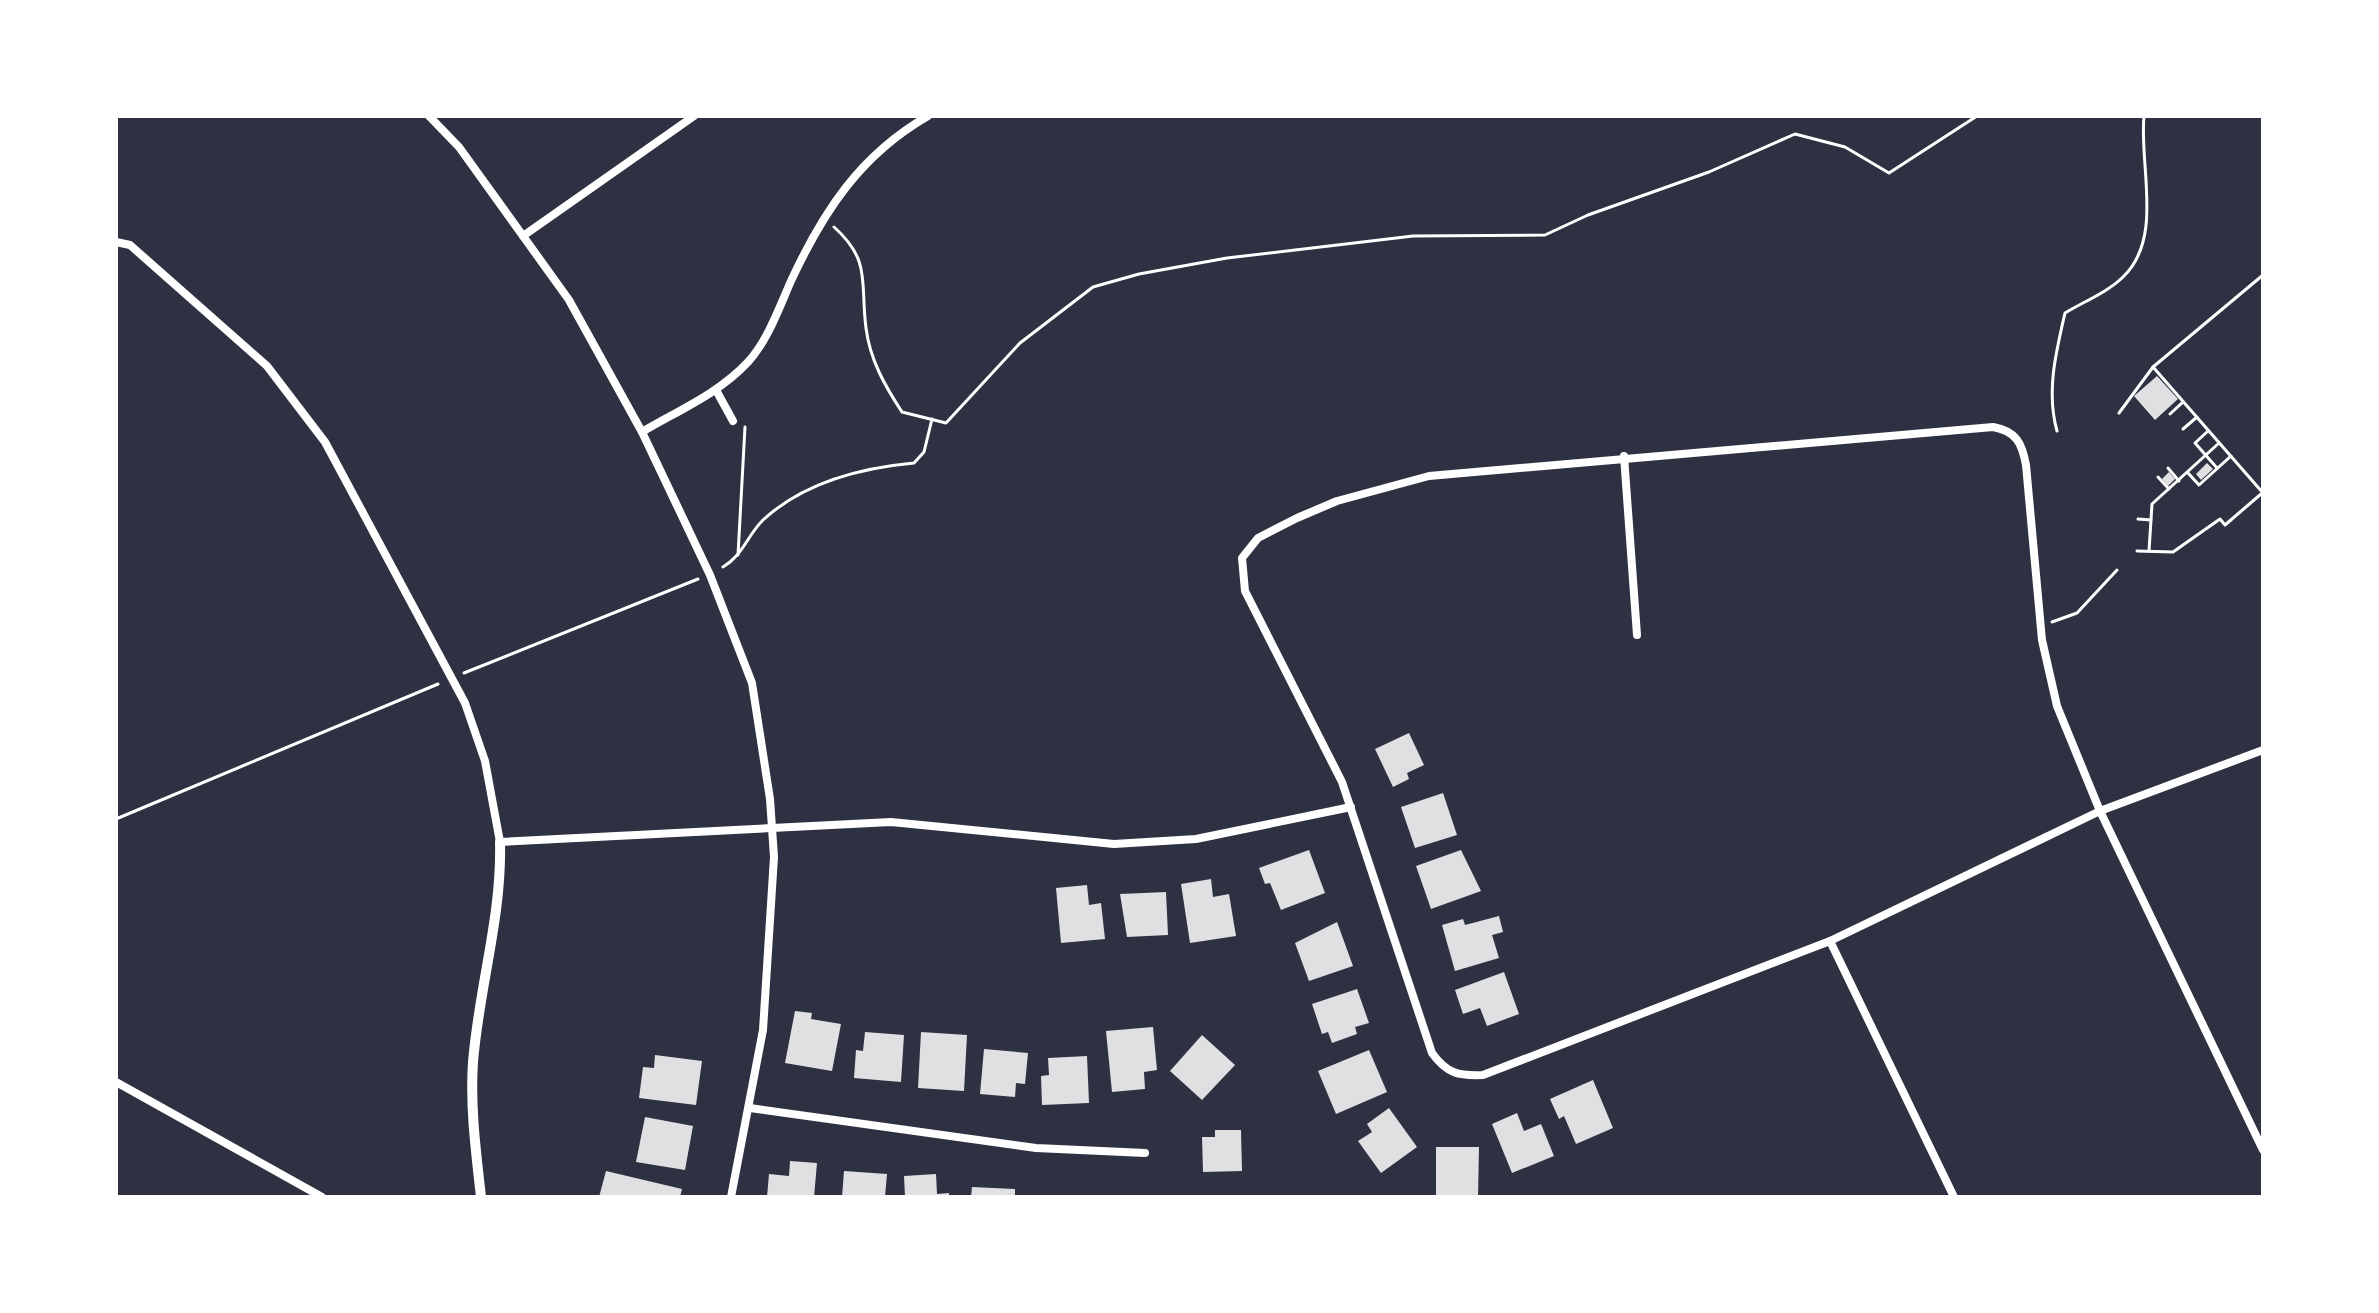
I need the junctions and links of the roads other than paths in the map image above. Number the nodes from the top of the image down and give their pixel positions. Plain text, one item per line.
1 (429, 116) edge
2 (694, 116) edge
3 (928, 116) edge
4 (523, 236) junction
5 (116, 242) edge
6 (716, 390) junction
7 (733, 421) road end
8 (642, 432) junction
9 (1624, 456) junction
10 (1637, 635) dead end
11 (2263, 750) edge
12 (1351, 807) junction
13 (2100, 811) junction
14 (774, 828) junction
15 (500, 842) junction
16 (1830, 941) junction
17 (116, 1082) edge
18 (750, 1108) junction
19 (2263, 1150) edge
20 (1145, 1153) dead end
21 (322, 1197) edge
22 (481, 1197) edge
23 (731, 1197) edge
24 (1954, 1197) edge

1 - 4 street
2 - 4 street
3 - 6 street
4 - 8 street
5 - 15 street
6 - 7 street
6 - 8 street
8 - 14 street
9 - 10 street
9 - 12 street
9 - 13 street
11 - 13 street
12 - 14 street
12 - 16 street
13 - 16 street
13 - 19 street
14 - 15 street
14 - 18 street
15 - 22 street
16 - 24 street
17 - 21 street
18 - 20 street
18 - 23 street

